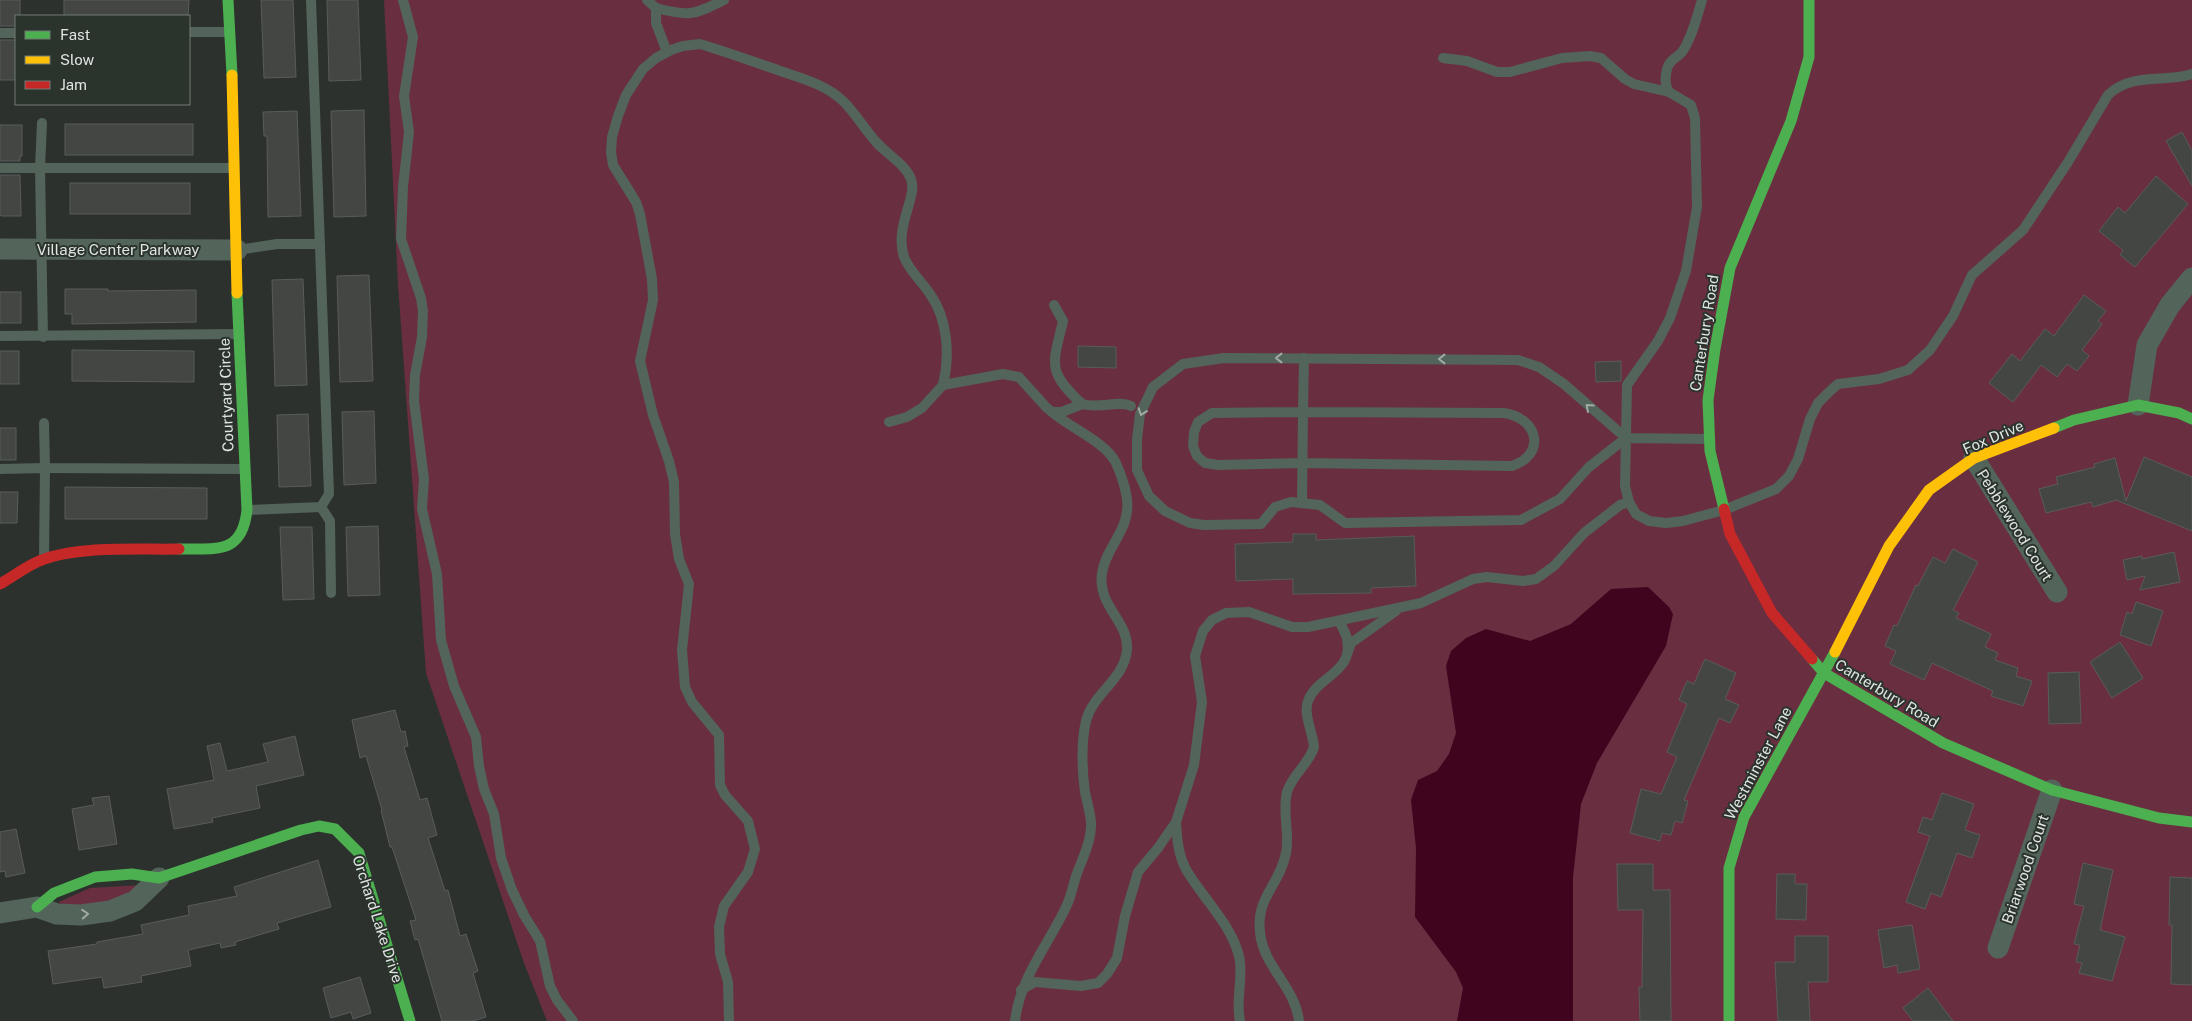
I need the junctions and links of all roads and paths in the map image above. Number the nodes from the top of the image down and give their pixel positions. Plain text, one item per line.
1 (228, 0) edge
2 (311, 0) edge
3 (403, 0) edge
4 (647, 0) edge
5 (724, 0) edge
6 (1702, 0) edge
7 (1808, 0) edge
8 (656, 8) junction
9 (190, 32) edge
10 (231, 32) junction
11 (0, 33) edge
12 (15, 33) edge
13 (667, 52) junction
14 (1443, 58) dead end
15 (2192, 74) edge
16 (1669, 92) junction
17 (42, 123) dead end
18 (0, 168) edge
19 (40, 168) junction
20 (234, 168) junction
21 (320, 244) junction
22 (0, 249) edge
23 (42, 249) junction
24 (237, 250) junction
25 (2192, 278) edge
26 (1054, 305) dead end
27 (239, 334) junction
28 (0, 336) edge
29 (43, 336) junction
30 (1304, 358) junction
31 (943, 385) junction
32 (1082, 404) junction
33 (2138, 405) junction
34 (1131, 406) dead end
35 (1052, 412) junction
36 (1303, 412) junction
37 (2192, 419) edge
38 (889, 422) dead end
39 (44, 423) dead end
40 (1626, 438) junction
41 (1710, 439) junction
42 (1974, 458) junction
43 (1303, 463) junction
44 (45, 468) junction
45 (244, 469) junction
46 (0, 470) edge
47 (1629, 502) junction
48 (1302, 503) junction
49 (321, 507) junction
50 (247, 510) junction
51 (1724, 510) junction
52 (44, 559) junction
53 (0, 584) edge
54 (2057, 592) dead end
55 (331, 594) dead end
56 (1421, 603) junction
57 (1339, 621) junction
58 (1346, 658) junction
59 (1824, 673) junction
60 (2052, 790) junction
61 (1176, 822) junction
62 (2192, 822) edge
63 (159, 878) junction
64 (37, 908) junction
65 (0, 913) edge
66 (1998, 948) dead end
67 (1021, 990) junction
68 (410, 1021) edge
69 (573, 1021) edge
70 (729, 1021) edge
71 (1015, 1021) edge
72 (1240, 1021) edge
73 (1299, 1021) edge
74 (1729, 1021) edge

1 - 10 street, Courtyard Circle
2 - 21 lane
3 - 69 lane
4 - 8 lane
5 - 8 lane
6 - 16 lane
7 - 41 street, Canterbury Road
8 - 13 lane
9 - 10 lane
10 - 20 street, Courtyard Circle
11 - 12 lane
13 - 31 lane
13 - 70 lane
14 - 16 lane
15 - 51 lane
16 - 40 lane
17 - 19 lane
18 - 19 lane
19 - 20 lane
19 - 23 lane
20 - 24 street, Courtyard Circle
21 - 24 lane
21 - 49 lane
22 - 23 street, Village Center Parkway
23 - 24 street, Village Center Parkway
23 - 29 lane
24 - 27 street, Courtyard Circle
25 - 33 street
26 - 32 lane
27 - 29 lane
27 - 45 street, Courtyard Circle
28 - 29 lane
30 - 36 lane
40 -> 30 lane
30 -> 48 lane
31 - 35 lane
31 - 38 lane
32 - 34 lane
32 - 35 lane
33 - 37 street, Fox Drive
33 - 42 street, Fox Drive
35 - 67 lane
36 - 43 lane
36 - 43 lane
36 - 43 lane
39 - 44 lane
40 - 41 lane
40 - 47 lane
40 - 48 lane
41 - 51 street, Canterbury Road
42 - 54 street, Pebblewood Court
42 - 59 street, Fox Drive
43 - 48 lane
44 - 45 lane
44 - 46 lane
44 - 52 lane
45 - 50 street, Courtyard Circle
47 - 51 lane
47 - 56 lane
49 - 50 lane
49 - 55 lane
50 - 52 street, Courtyard Circle
51 - 59 street, Canterbury Road
52 - 53 street, Courtyard Circle
56 - 57 lane
56 - 58 lane
57 - 58 lane
57 - 61 lane
58 - 73 lane
59 - 60 street, Canterbury Road
59 - 74 street, Westminster Lane
60 - 62 street, Canterbury Road
60 - 66 street, Briarwood Court
61 - 67 lane
61 - 72 lane
63 - 64 street, Orchard Lake Drive
64 -> 63 street, Orchard Lake Drive
63 - 68 street, Orchard Lake Drive
64 - 65 street, Orchard Lake Drive
67 - 71 lane

